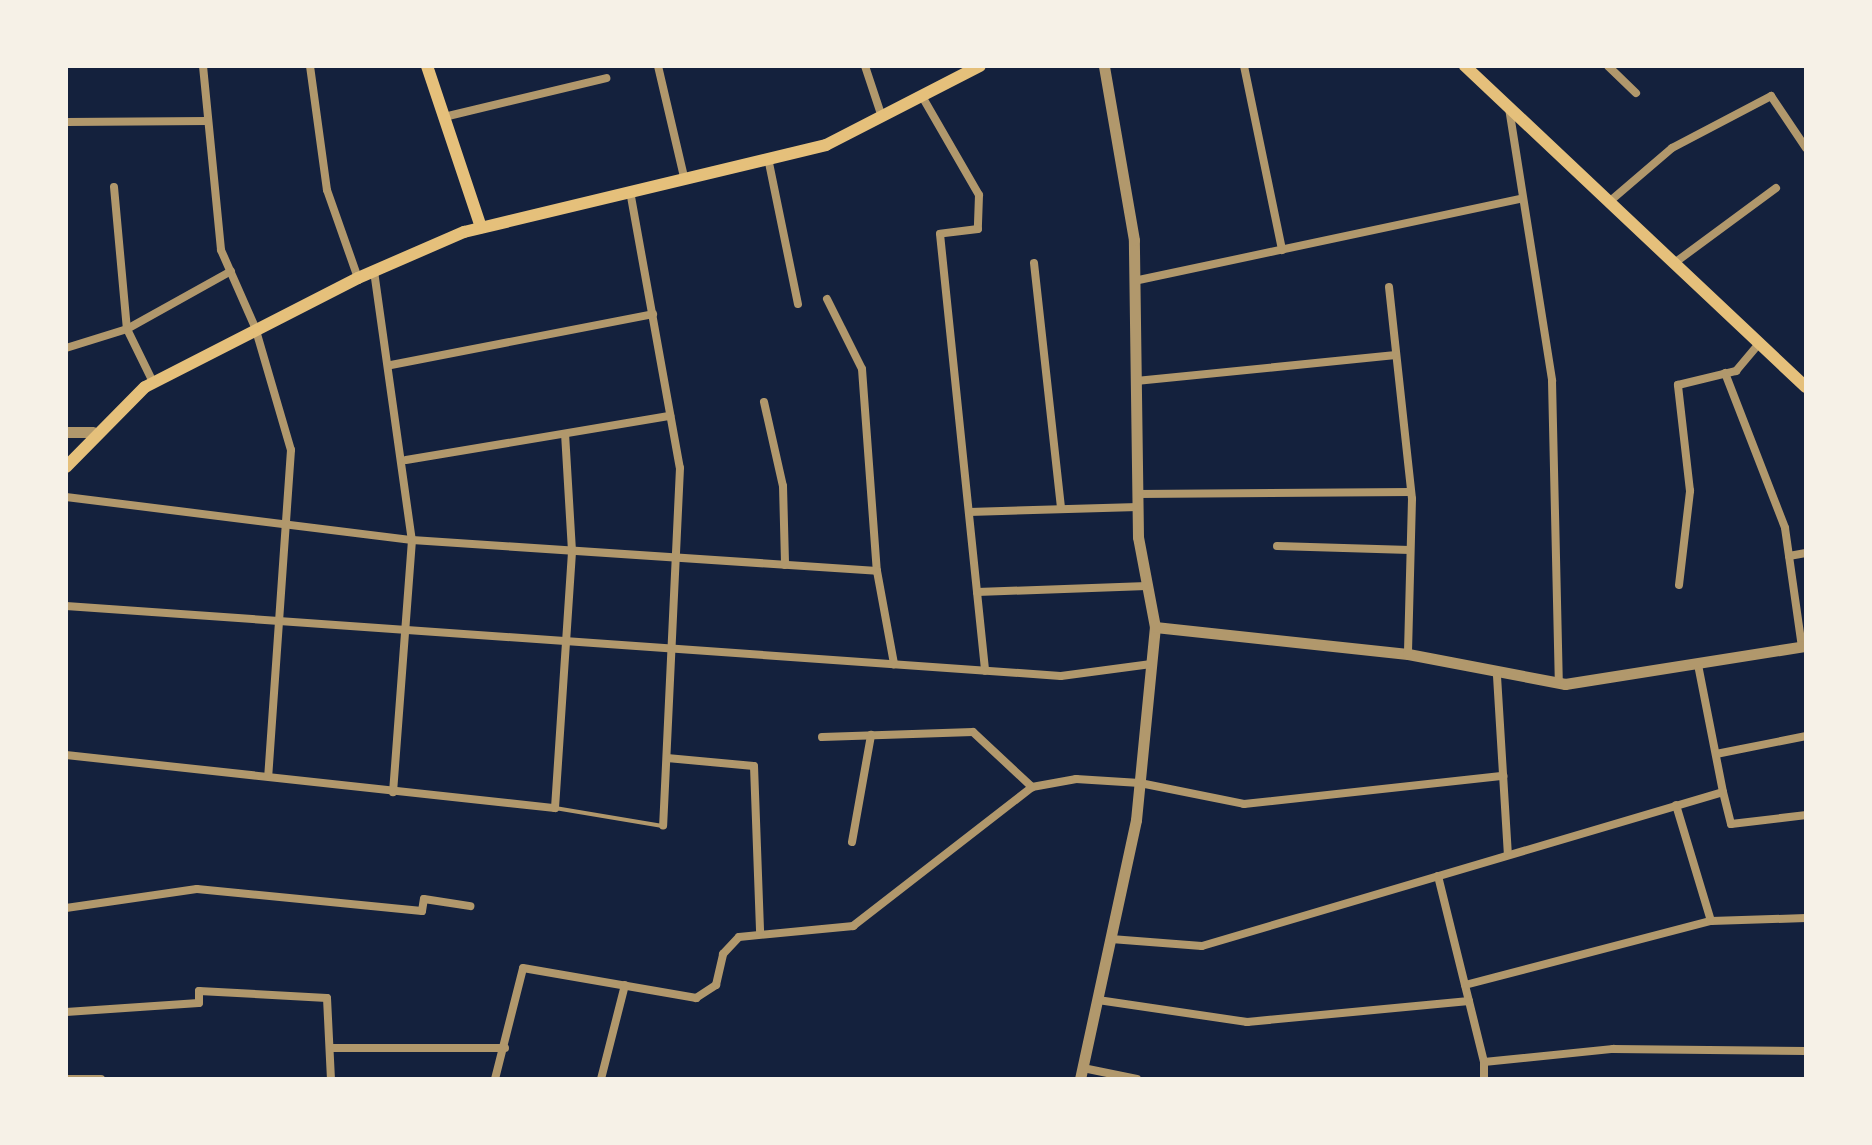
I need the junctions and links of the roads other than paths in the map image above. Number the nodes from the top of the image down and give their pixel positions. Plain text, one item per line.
1 (203, 66) edge
2 (310, 66) edge
3 (427, 66) edge
4 (658, 66) edge
5 (865, 66) edge
6 (980, 66) edge
7 (1104, 66) edge
8 (1244, 66) edge
9 (1465, 66) edge
10 (1608, 66) edge
11 (606, 78) dead end
12 (1636, 93) dead end
13 (923, 98) junction
14 (1509, 107) junction
15 (444, 117) junction
16 (882, 117) junction
17 (208, 121) junction
18 (66, 122) edge
19 (1806, 148) edge
20 (768, 157) junction
21 (684, 177) junction
22 (114, 187) dead end
23 (1776, 188) dead end
24 (629, 190) junction
25 (1521, 199) junction
26 (1609, 202) junction
27 (481, 227) junction
28 (1282, 250) junction
29 (1034, 263) dead end
30 (1673, 264) junction
31 (231, 271) junction
32 (374, 271) junction
33 (358, 278) junction
34 (1134, 281) junction
35 (1389, 287) dead end
36 (827, 299) dead end
37 (798, 304) dead end
38 (653, 314) junction
39 (255, 327) junction
40 (127, 329) junction
41 (1757, 346) junction
42 (66, 348) edge
43 (1396, 355) junction
44 (391, 365) junction
45 (1725, 373) junction
46 (1136, 381) junction
47 (153, 382) junction
48 (1806, 387) edge
49 (764, 402) dead end
50 (670, 416) junction
51 (66, 432) edge
52 (93, 432) junction
53 (565, 434) junction
54 (406, 460) junction
55 (66, 467) edge
56 (1411, 492) junction
57 (1137, 494) junction
58 (66, 497) edge
59 (1138, 507) junction
60 (1061, 509) junction
61 (969, 512) junction
62 (285, 525) junction
63 (412, 540) junction
64 (1277, 546) dead end
65 (1410, 550) junction
66 (572, 551) junction
67 (1806, 553) edge
68 (1789, 556) junction
69 (679, 559) junction
70 (785, 565) junction
71 (877, 571) junction
72 (1679, 585) dead end
73 (1147, 586) junction
74 (977, 592) junction
75 (66, 606) edge
76 (281, 623) junction
77 (1155, 627) junction
78 (405, 633) junction
79 (566, 646) junction
80 (1804, 647) edge
81 (673, 649) junction
82 (1408, 654) junction
83 (894, 664) junction
84 (1151, 664) junction
85 (1698, 665) junction
86 (985, 671) junction
87 (1497, 676) junction
88 (1559, 683) junction
89 (871, 735) junction
90 (1806, 736) edge
91 (822, 737) dead end
92 (1716, 754) junction
93 (66, 755) edge
94 (667, 758) junction
95 (268, 776) junction
96 (1503, 776) junction
97 (1140, 783) junction
98 (1032, 787) junction
99 (393, 792) junction
100 (1723, 792) junction
101 (1676, 805) junction
102 (555, 808) junction
103 (1806, 815) edge
104 (663, 826) joint
105 (852, 842) dead end
106 (1508, 855) junction
107 (1438, 876) junction
108 (470, 906) dead end
109 (66, 908) edge
110 (1806, 918) edge
111 (1711, 921) junction
112 (760, 932) junction
113 (1111, 939) junction
114 (625, 985) junction
115 (1465, 985) junction
116 (1098, 1000) junction
117 (1469, 1001) junction
118 (66, 1012) edge
119 (330, 1048) junction
120 (505, 1048) junction
121 (1806, 1051) edge
122 (1484, 1062) junction
123 (1082, 1074) edge
124 (66, 1079) edge
125 (101, 1079) edge
126 (331, 1079) edge
127 (495, 1079) edge
128 (601, 1079) edge
129 (1137, 1079) edge
130 (1484, 1079) edge

1 - 17 street
2 - 33 street
3 - 15 main road
4 - 21 street
5 - 16 street
6 - 13 main road
7 - 34 street
8 - 28 street
9 - 14 main road
10 - 12 street
11 - 15 street
13 - 16 main road
13 - 61 street
14 - 25 street
14 - 26 main road
15 - 27 main road
16 - 20 main road
17 - 18 street
17 - 31 street
19 - 26 street
20 - 21 main road
20 - 37 street
21 - 24 main road
22 - 40 street
23 - 30 street
24 - 27 main road
24 - 38 street
25 - 28 street
25 - 88 street
26 - 30 main road
27 - 32 main road
28 - 34 street
29 - 60 street
30 - 41 main road
31 - 39 street
31 - 40 street
32 - 33 main road
32 - 44 street
33 - 39 main road
34 - 46 street
35 - 43 street
36 - 71 street
38 - 44 street
38 - 50 street
39 - 47 main road
39 - 62 street
40 - 42 street
40 - 47 street
41 - 45 street
41 - 48 main road
43 - 46 street
43 - 56 street
44 - 54 street
45 - 68 street
45 - 72 street
46 - 57 street
47 - 52 main road
49 - 70 street
50 - 53 street
50 - 69 street
51 - 52 street
52 - 55 main road
53 - 54 street
53 - 66 street
54 - 63 street
56 - 57 street
56 - 65 street
57 - 59 street
58 - 62 street
59 - 60 street
59 - 73 street
60 - 61 street
61 - 74 street
62 - 63 street
62 - 76 street
63 - 66 street
63 - 78 street
64 - 65 street
65 - 82 street
66 - 69 street
66 - 79 street
67 - 68 street
68 - 80 street
69 - 70 street
69 - 81 street
70 - 71 street
71 - 83 street
73 - 74 street
73 - 77 street
74 - 86 street
75 - 76 street
76 - 78 street
76 - 95 street
77 - 82 street
77 - 84 street
78 - 79 street
78 - 99 street
79 - 81 street
79 - 102 street
80 - 85 street
81 - 83 street
81 - 94 street
82 - 87 street
83 - 86 street
84 - 86 street
84 - 97 street
85 - 88 street
85 - 92 street
87 - 88 street
87 - 96 street
89 - 91 street
89 - 98 street
89 - 105 street
90 - 92 street
92 - 100 street
93 - 95 street
94 - 104 street
94 - 112 street
95 - 99 street
96 - 97 street
96 - 106 street
97 - 98 street
97 - 113 street
98 - 112 street
99 - 102 street
100 - 101 street
100 - 103 street
101 - 106 street
101 - 111 street
102 - 104 lane
106 - 107 street
107 - 113 street
107 - 115 street
108 - 109 street
110 - 111 street
111 - 115 street
112 - 114 street
113 - 116 street
114 - 120 street
114 - 128 street
115 - 117 street
116 - 117 street
116 - 123 street
117 - 122 street
118 - 119 street
119 - 120 street
119 - 126 street
120 - 127 street
121 - 122 street
122 - 130 street
123 - 129 street
124 - 125 street

